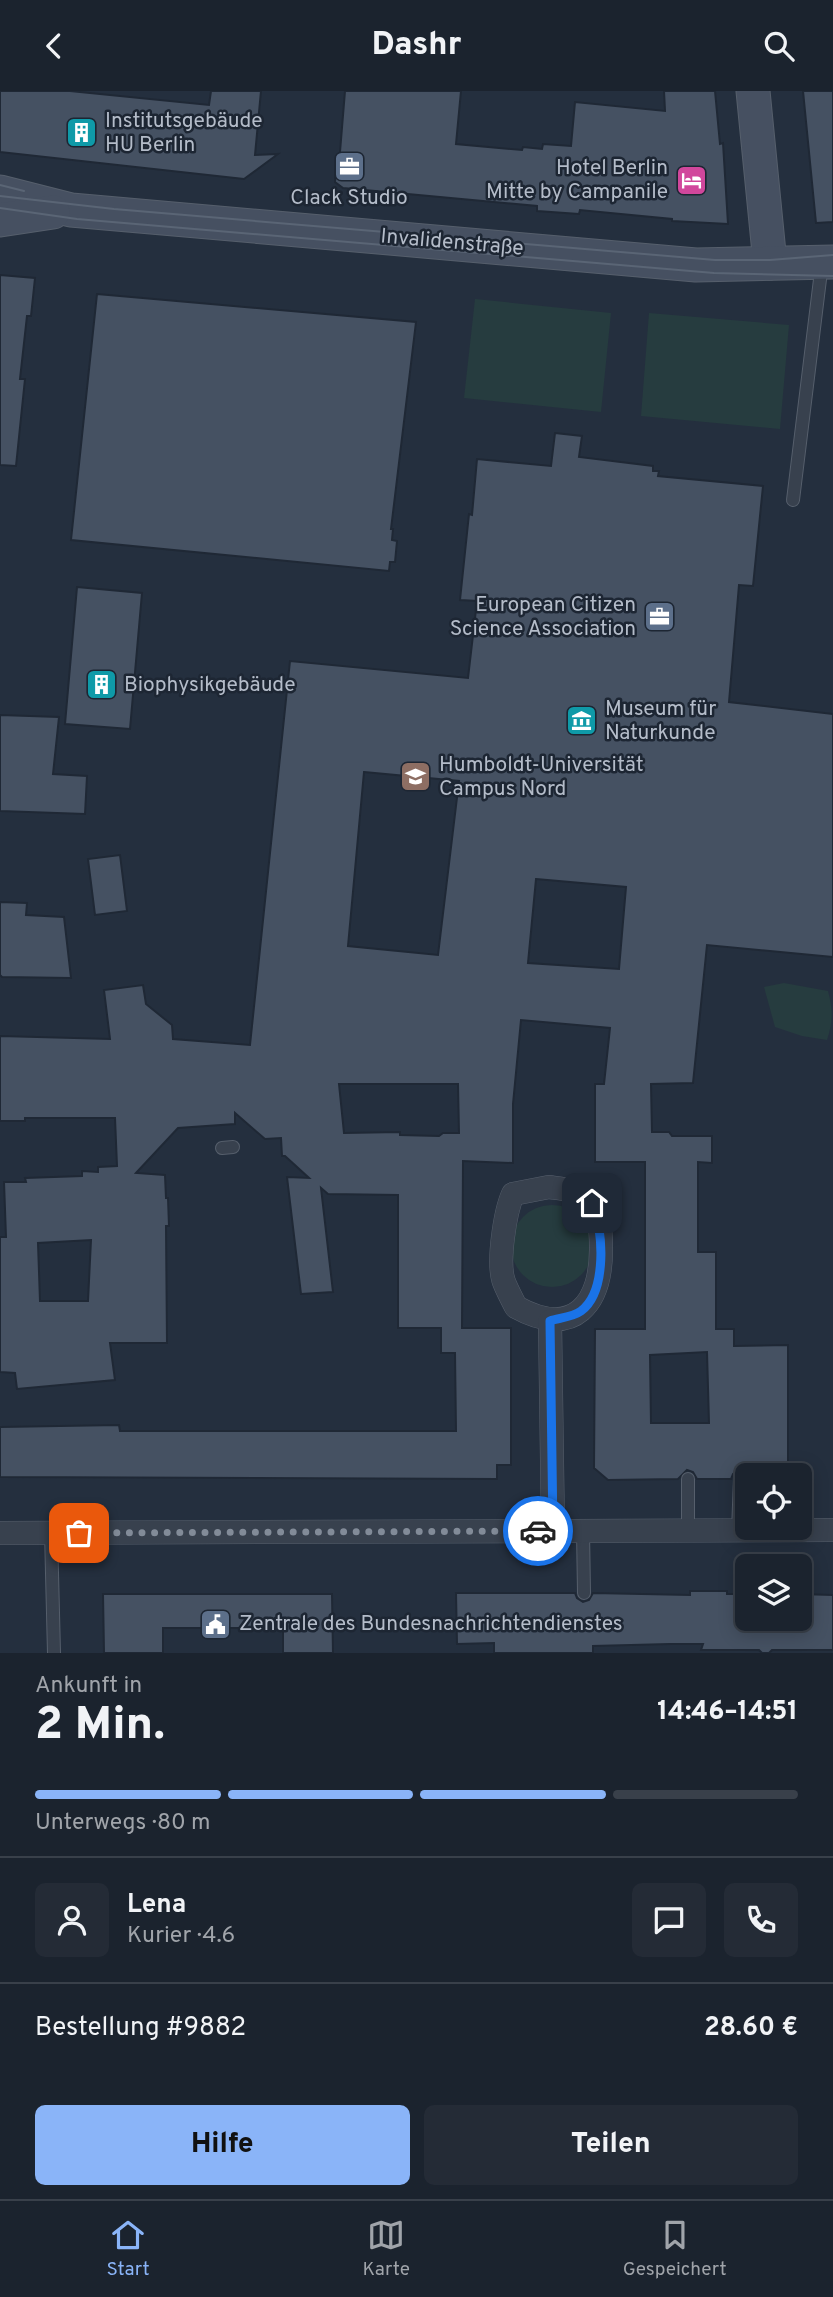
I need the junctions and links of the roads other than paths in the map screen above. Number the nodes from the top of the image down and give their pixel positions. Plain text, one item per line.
1 (753, 91) edge
2 (0, 192) edge
3 (71, 210) junction
4 (0, 220) edge
5 (827, 262) edge
6 (770, 263) junction
7 (793, 500) dead end
8 (550, 1321) junction
9 (688, 1479) dead end
10 (553, 1531) junction
11 (583, 1531) junction
12 (688, 1531) junction
13 (735, 1531) edge
14 (812, 1531) edge
15 (833, 1531) edge
16 (0, 1533) edge
17 (51, 1533) junction
18 (584, 1593) dead end
19 (54, 1653) edge

1 - 6 main road
2 - 3 main road, Invalidenstraße
3 - 4 main road, Invalidenstraße
3 - 6 main road, Invalidenstraße
5 - 6 main road, Invalidenstraße
5 - 7 lane
8 - 8 street
8 - 10 street
9 - 12 lane
10 - 11 street
10 - 17 street
11 - 12 street
11 - 18 lane
12 - 13 street
14 - 15 street
16 - 17 street
17 - 19 lane

